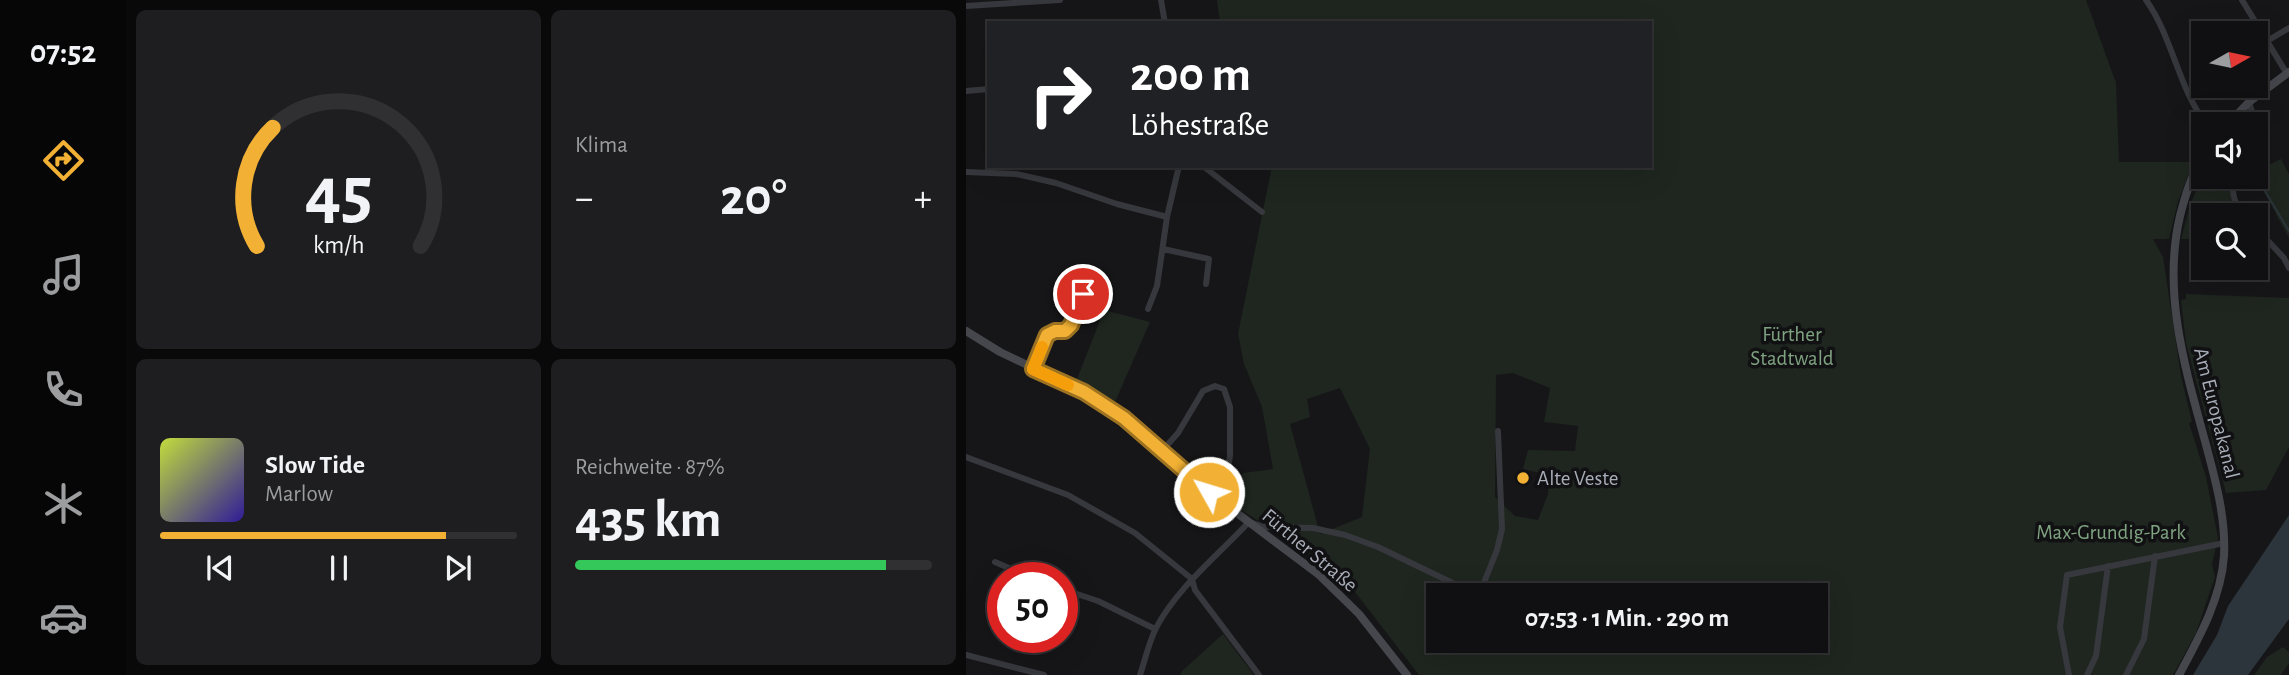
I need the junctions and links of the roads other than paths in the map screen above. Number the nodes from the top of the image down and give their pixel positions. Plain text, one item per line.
1 (1060, 0) edge
2 (1161, 0) edge
3 (2146, 0) edge
4 (2242, 0) edge
5 (966, 6) edge
6 (1165, 21) edge
7 (2255, 21) edge
8 (2289, 28) edge
9 (2268, 40) edge
10 (2268, 43) edge
11 (2288, 73) edge
12 (987, 89) edge
13 (966, 91) edge
14 (2249, 102) junction
15 (2196, 112) edge
16 (2239, 112) edge
17 (2254, 112) edge
18 (1179, 168) edge
19 (1206, 168) edge
20 (966, 172) edge
21 (2191, 181) edge
22 (1262, 212) dead end
23 (1167, 217) junction
24 (2268, 241) edge
25 (1163, 249) junction
26 (2289, 268) edge
27 (1206, 284) dead end
28 (1083, 294) dead end
29 (1148, 309) dead end
30 (967, 336) edge
31 (1033, 369) junction
32 (1498, 431) dead end
33 (1160, 452) junction
34 (966, 457) edge
35 (1209, 492) junction
36 (1250, 522) junction
37 (2224, 543) junction
38 (2155, 556) junction
39 (2108, 566) junction
40 (1192, 579) junction
41 (1078, 594) edge
42 (1155, 629) junction
43 (966, 655) edge
44 (1044, 675) edge
45 (1140, 675) edge
46 (1258, 675) edge
47 (1407, 675) edge
48 (2069, 675) edge
49 (2087, 675) edge
50 (2126, 675) edge
51 (2179, 675) edge

1 - 5 street
2 - 6 street
3 - 15 street
4 - 7 street
8 - 9 street
10 - 11 street
11 - 14 main road
12 - 13 street
14 - 16 main road
14 - 17 street
18 - 23 street
19 - 22 street
20 - 23 street
21 - 37 main road, Am Europakanal
23 - 25 street
24 - 26 street
25 - 27 street
25 - 29 street
28 - 31 street
30 - 31 main road, Fürther Straße
31 - 33 main road, Fürther Straße
32 - 36 street
33 - 35 main road, Fürther Straße
33 - 35 street
34 - 40 street
35 - 36 main road, Fürther Straße
36 - 40 street
36 - 47 main road, Fürther Straße
37 - 38 street
37 - 51 main road, Am Europakanal
38 - 39 street
38 - 50 street
39 - 48 street
39 - 49 street
40 - 42 street
40 - 46 street
41 - 42 street
42 - 45 street
43 - 44 street

